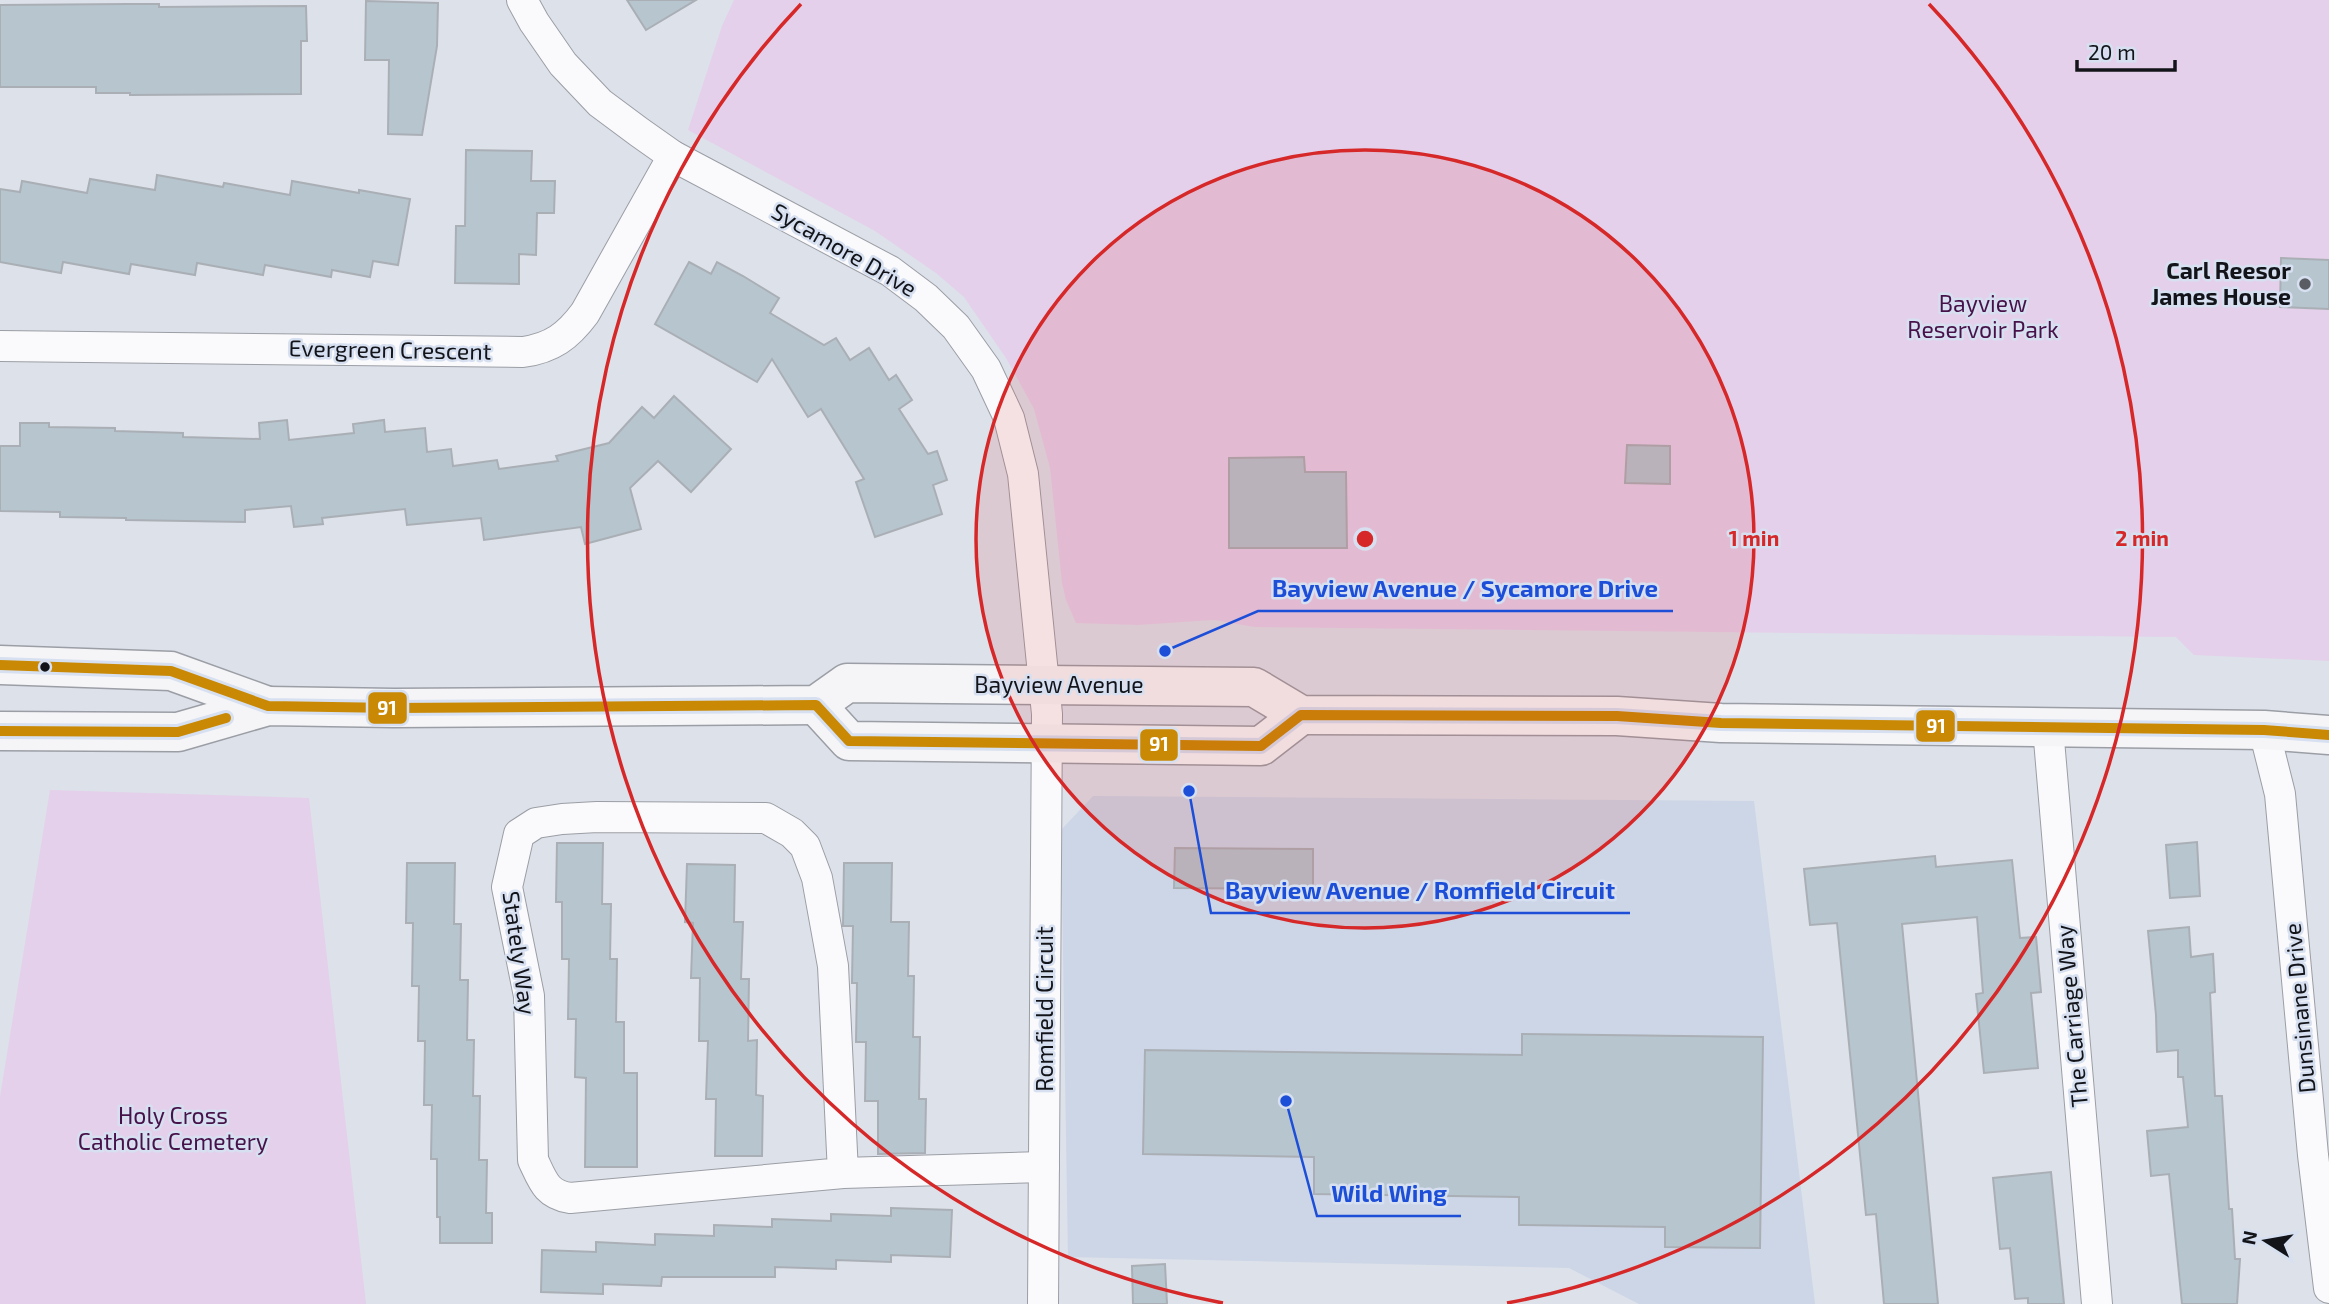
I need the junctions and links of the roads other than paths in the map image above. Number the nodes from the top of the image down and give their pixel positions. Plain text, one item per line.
1 (522, 0) edge
2 (673, 156) junction
3 (0, 346) edge
4 (0, 665) edge
5 (816, 705) junction
6 (268, 706) junction
7 (1047, 714) junction
8 (1301, 715) junction
9 (2048, 728) junction
10 (2264, 730) junction
11 (0, 731) edge
12 (2329, 735) edge
13 (2321, 1154) edge
14 (1044, 1167) junction
15 (843, 1172) junction
16 (2329, 1288) edge
17 (1043, 1304) edge
18 (2097, 1304) edge

1 - 2 street, Sycamore Drive
2 - 3 street, Evergreen Crescent
2 - 7 street, Sycamore Drive
4 - 6 main road
5 - 6 main road
5 - 7 main road, Bayview Avenue
5 - 7 main road, Bayview Avenue
6 - 11 main road
7 - 8 main road, Bayview Avenue
7 - 8 main road, Bayview Avenue
7 - 14 street, Romfield Circuit
8 - 9 main road
9 - 10 main road
9 - 18 street, The Carriage Way
10 - 12 main road
10 - 13 street, Dunsinane Drive
13 - 16 street, Dunsinane Drive
14 - 15 street, Stately Way
14 - 17 street, Romfield Circuit
15 - 15 street, Stately Way

